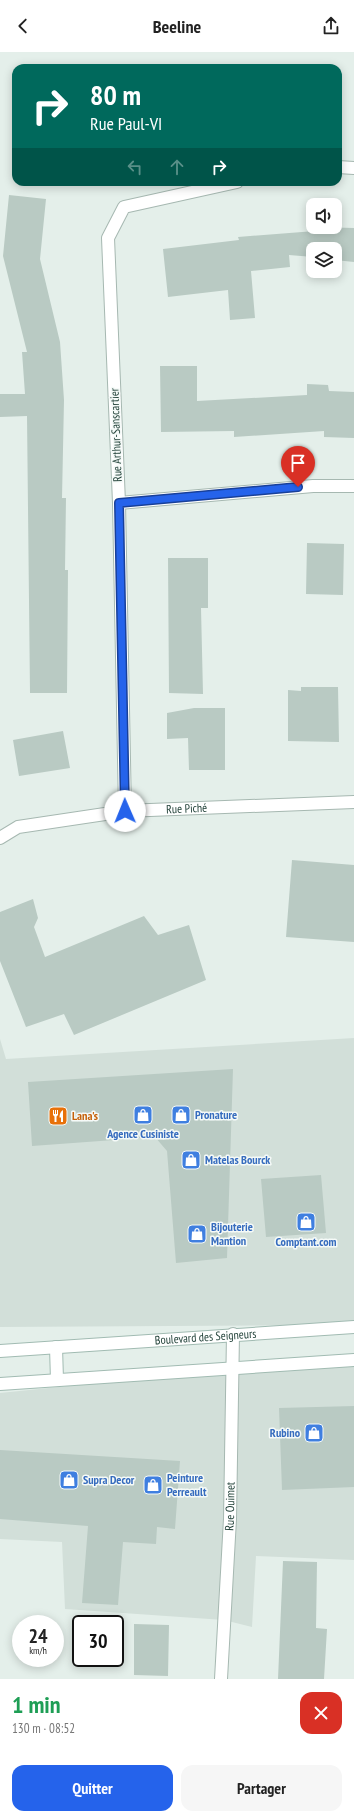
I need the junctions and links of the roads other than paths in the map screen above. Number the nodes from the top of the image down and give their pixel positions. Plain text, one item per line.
1 (342, 167) edge
2 (354, 168) edge
3 (220, 186) edge
4 (354, 486) edge
5 (119, 503) junction
6 (354, 802) edge
7 (125, 811) junction
8 (0, 838) edge
9 (354, 1327) edge
10 (233, 1334) junction
11 (56, 1347) junction
12 (0, 1351) edge
13 (354, 1360) edge
14 (234, 1369) junction
15 (57, 1380) junction
16 (0, 1384) edge
17 (221, 1679) edge

1 - 2 street
3 - 5 street, Rue Arthur-Sanscartier
4 - 5 street
5 - 7 street, Rue Arthur-Sanscartier
6 - 7 street, Rue Piché
7 - 8 street, Rue Piché
9 - 10 street, Boulevard des Seigneurs
10 - 11 street, Boulevard des Seigneurs
10 - 14 street, Rue Ouimet
11 - 12 street, Boulevard des Seigneurs
11 - 15 street
13 - 14 street
14 - 15 street
14 - 17 street, Rue Ouimet
15 - 16 street

